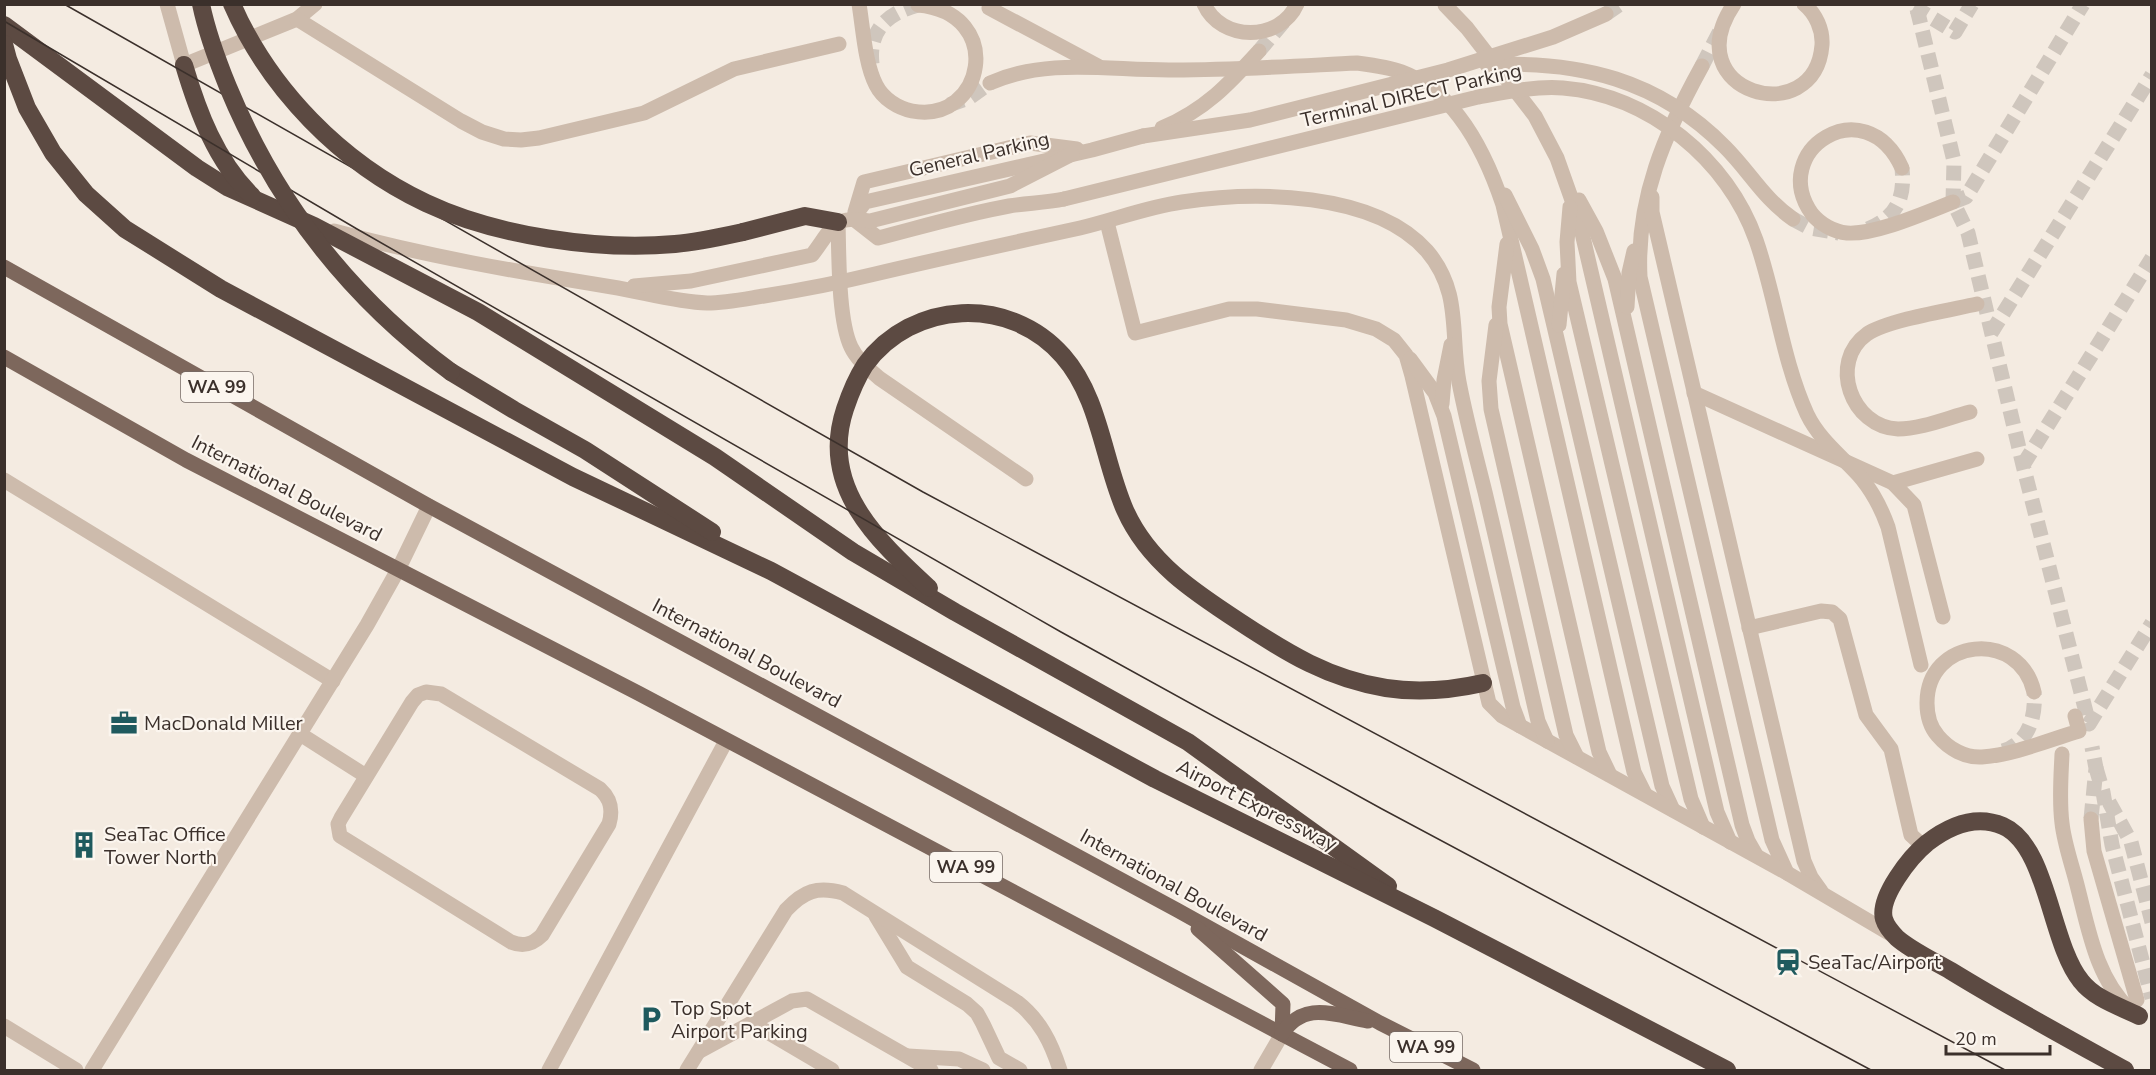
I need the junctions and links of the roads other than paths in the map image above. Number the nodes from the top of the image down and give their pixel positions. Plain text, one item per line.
1 (201, 4) edge
2 (232, 4) edge
3 (315, 4) edge
4 (859, 4) edge
5 (1204, 4) edge
6 (1296, 4) edge
7 (1734, 4) edge
8 (1804, 4) edge
9 (168, 5) edge
10 (918, 5) edge
11 (1445, 5) edge
12 (989, 8) dead end
13 (1606, 14) tunnel mouth
14 (297, 19) junction
15 (4, 25) edge
16 (4, 44) edge
17 (839, 44) dead end
18 (1259, 51) tunnel mouth
19 (184, 65) junction
20 (1702, 66) tunnel mouth
21 (1100, 67) junction
22 (1448, 70) junction
23 (990, 83) tunnel mouth
24 (1143, 136) junction
25 (1092, 150) junction
26 (1485, 158) junction
27 (1557, 158) junction
28 (1656, 167) junction
29 (1902, 168) tunnel mouth
30 (1568, 189) junction
31 (1953, 202) tunnel mouth
32 (260, 203) junction
33 (1641, 219) junction
34 (1793, 219) tunnel mouth
35 (845, 220) junction
36 (1107, 222) junction
37 (314, 226) junction
38 (1507, 226) junction
39 (1567, 242) junction
40 (4, 267) edge
41 (841, 282) junction
42 (613, 287) junction
43 (1977, 304) dead end
44 (1499, 307) junction
45 (1454, 316) junction
46 (1630, 346) junction
47 (1401, 348) junction
48 (4, 357) edge
49 (1562, 360) junction
50 (865, 366) junction
51 (1694, 393) junction
52 (1970, 412) dead end
53 (1444, 416) junction
54 (1977, 459) dead end
55 (1026, 479) dead end
56 (4, 480) edge
57 (1893, 483) junction
58 (429, 506) junction
59 (399, 568) junction
60 (771, 571) junction
61 (955, 612) junction
62 (1943, 617) dead end
63 (1749, 628) junction
64 (1922, 665) dead end
65 (333, 681) junction
66 (1483, 683) junction
67 (2034, 692) tunnel mouth
68 (2075, 716) dead end
69 (1520, 726) junction
70 (300, 734) junction
71 (726, 741) junction
72 (1547, 741) junction
73 (2062, 754) dead end
74 (1576, 757) junction
75 (1610, 775) junction
76 (366, 776) junction
77 (1645, 795) junction
78 (1673, 810) junction
79 (2091, 819) tunnel mouth
80 (1703, 827) junction
81 (1730, 842) junction
82 (1923, 846) junction
83 (1756, 857) junction
84 (1787, 873) junction
85 (1823, 893) junction
86 (1177, 910) junction
87 (874, 913) junction
88 (1434, 918) junction
89 (1897, 938) junction
90 (2136, 1009) junction
91 (752, 1023) junction
92 (1380, 1023) junction
93 (4, 1026) edge
94 (1282, 1034) junction
95 (697, 1053) junction
96 (905, 1056) junction
97 (73, 1070) edge
98 (92, 1071) edge
99 (549, 1071) edge
100 (687, 1071) edge
101 (832, 1071) edge
102 (931, 1071) edge
103 (983, 1071) edge
104 (1020, 1071) edge
105 (1060, 1071) edge
106 (1261, 1071) edge
107 (1350, 1071) edge
108 (1473, 1071) edge
109 (1727, 1071) edge
110 (2125, 1071) edge

1 - 60 highway, bridge
2 - 35 highway, bridge
3 - 14 lane
4 - 10 lane
5 - 6 lane
7 - 8 lane
9 - 19 lane
11 - 27 lane
12 - 21 lane
13 - 22 lane, bridge
14 - 17 lane
14 - 19 lane
15 - 32 highway
16 - 60 highway
18 - 24 lane, bridge
19 - 32 highway
20 - 28 lane
21 - 23 lane
21 - 26 lane
22 - 24 lane, bridge
22 - 34 lane, bridge
24 - 25 lane, General Parking
25 - 35 lane, General Parking
25 - 35 lane, General Parking
26 - 38 lane
26 - 49 lane
27 - 30 lane
27 - 46 lane
28 - 33 lane
28 - 51 lane
29 - 31 lane
30 - 39 lane
30 - 81 lane
32 - 37 highway
33 - 46 lane
33 - 84 lane
35 - 41 lane
35 - 42 lane, General Parking
35 - 64 lane, Terminal DIRECT Parking, bridge
36 - 41 lane
36 - 45 lane
36 - 47 lane
37 - 42 lane
37 - 61 highway
38 - 44 lane
38 - 77 lane
39 - 49 lane
39 - 80 lane
40 - 58 main road, International Boulevard / WA 99
41 - 42 lane
41 - 50 lane
43 - 52 lane
44 - 74 lane
44 - 75 lane
45 - 53 lane
45 - 72 lane
46 - 83 lane
47 - 53 lane
47 - 66 lane
48 - 59 main road, International Boulevard / WA 99
49 - 78 lane
50 - 55 lane
50 - 61 highway
50 - 66 highway
51 - 57 lane
51 - 63 lane
53 - 69 lane
54 - 57 lane
56 - 65 lane
57 - 62 lane
58 - 59 lane
58 - 86 main road, International Boulevard / WA 99
59 - 65 lane
59 - 71 main road, International Boulevard / WA 99
60 - 88 highway, Airport Expressway
61 - 88 highway
63 - 82 lane
63 - 85 lane
65 - 70 lane
66 - 69 lane
67 - 68 lane
69 - 72 lane
70 - 76 lane
70 - 98 lane
71 - 94 main road, International Boulevard / WA 99
71 - 99 lane
72 - 74 lane
73 - 90 lane
74 - 75 lane
75 - 77 lane
76 - 76 lane
77 - 78 lane
78 - 80 lane
79 - 90 lane
80 - 81 lane
81 - 83 lane
82 - 89 highway
82 - 90 highway
83 - 84 lane
84 - 85 lane
85 - 89 lane
86 - 92 main road, International Boulevard / WA 99
86 - 94 main road
87 - 95 lane
87 - 104 lane
87 - 105 lane
88 - 109 highway, Airport Expressway
89 - 110 highway
91 - 95 lane
91 - 96 lane
91 - 101 lane
92 - 94 main road
92 - 108 main road, International Boulevard / WA 99
93 - 97 lane
94 - 106 lane
94 - 107 main road, International Boulevard / WA 99
95 - 100 lane
96 - 102 lane
96 - 103 lane

